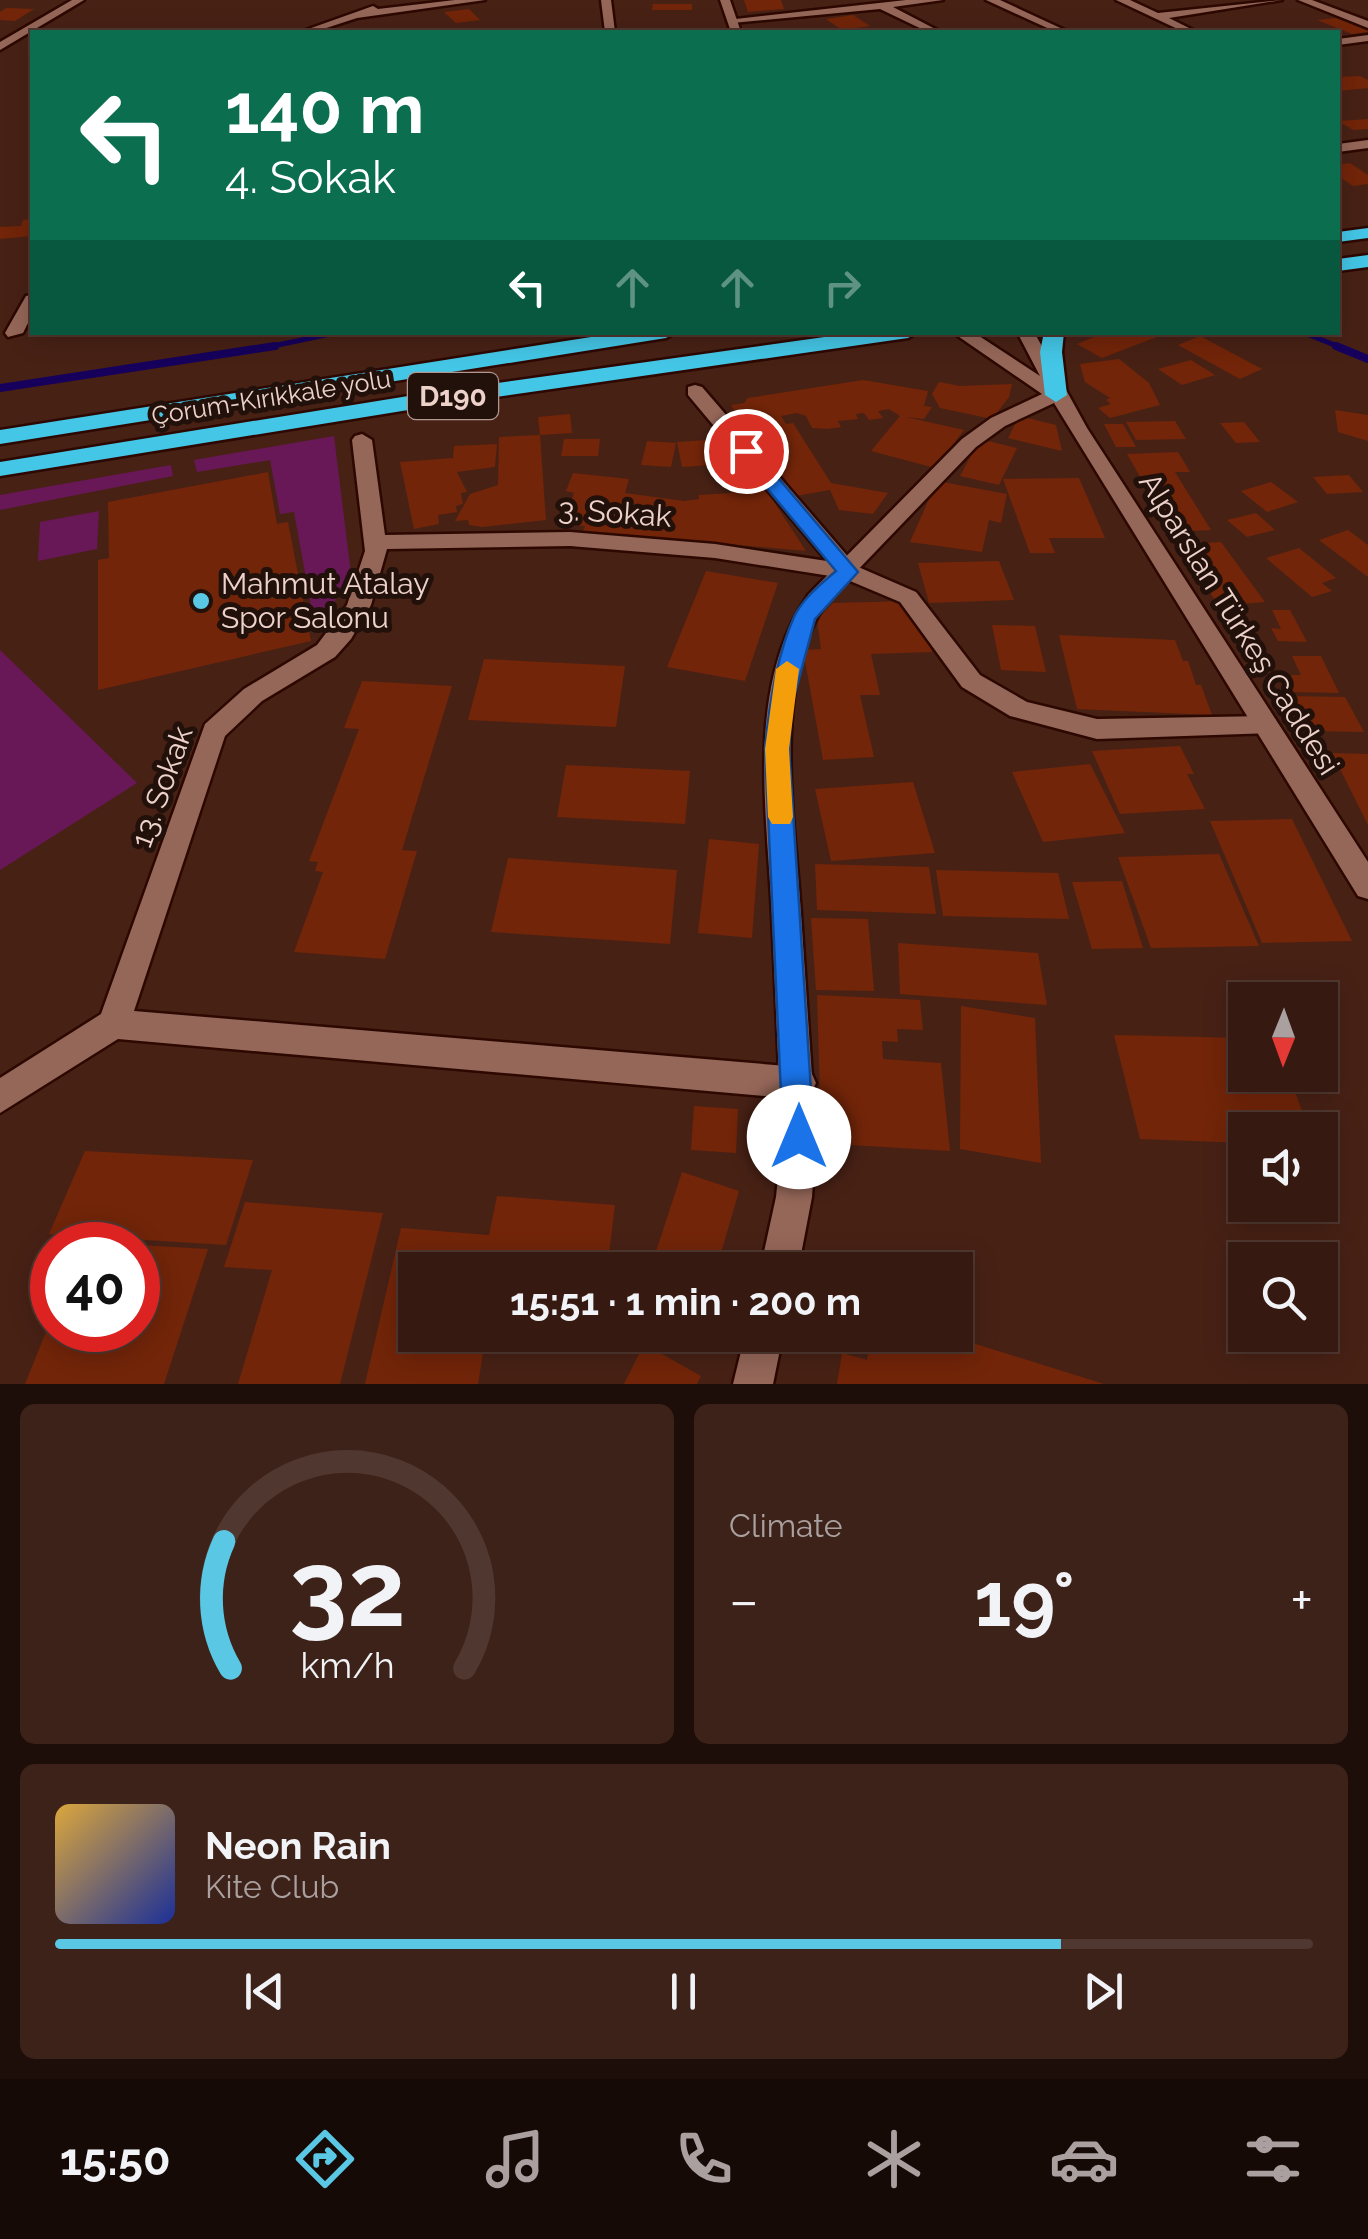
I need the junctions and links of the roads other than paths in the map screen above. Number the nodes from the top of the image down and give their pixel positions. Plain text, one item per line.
1 (79, 0) edge
2 (396, 0) edge
3 (480, 0) edge
4 (606, 0) edge
5 (725, 0) edge
6 (938, 0) edge
7 (991, 0) edge
8 (1121, 0) edge
9 (1277, 0) edge
10 (1303, 0) edge
11 (874, 5) edge
12 (813, 12) junction
13 (358, 15) junction
14 (1157, 16) junction
15 (824, 22) dead end
16 (1368, 25) edge
17 (734, 26) edge
18 (311, 30) edge
19 (610, 30) edge
20 (931, 30) edge
21 (1059, 30) edge
22 (1188, 30) edge
23 (1368, 38) edge
24 (1340, 42) edge
25 (0, 48) edge
26 (1368, 144) edge
27 (1340, 148) edge
28 (1368, 233) edge
29 (1340, 238) edge
30 (1368, 261) edge
31 (1340, 265) edge
32 (30, 304) edge
33 (16, 333) edge
34 (647, 335) edge
35 (887, 335) edge
36 (965, 335) edge
37 (1026, 335) edge
38 (1054, 335) edge
39 (695, 391) dead end
40 (1056, 395) junction
41 (0, 437) edge
42 (362, 440) dead end
43 (0, 469) edge
44 (375, 542) junction
45 (848, 572) junction
46 (1266, 726) junction
47 (1368, 887) edge
48 (114, 1024) junction
49 (798, 1083) junction
50 (0, 1097) edge
51 (783, 1252) edge
52 (760, 1352) edge
53 (753, 1384) edge

1 - 25 street
2 - 13 street
3 - 13 street
4 - 19 street
5 - 17 street
6 - 11 street
7 - 21 street
8 - 14 street
9 - 14 street
10 - 16 street
11 - 12 street
11 - 20 street
12 - 15 street
12 - 17 street
13 - 18 street
14 - 22 street
23 - 24 street
26 - 27 street
28 - 29 highway
30 - 31 highway
32 - 33 street
34 - 41 highway, Çorum-Kırıkkale yolu / D190
35 - 43 highway, Çorum-Kırıkkale yolu / D190
36 - 40 street
37 - 40 street, Alparslan Türkeş Caddesi
38 - 40 highway
39 - 45 street
40 - 45 street
40 - 46 street, Alparslan Türkeş Caddesi
42 - 44 street, 13. Sokak
44 - 45 street, 3. Sokak
44 - 48 street, 13. Sokak
45 - 46 street
45 - 49 street
46 - 47 street, Alparslan Türkeş Caddesi
48 - 49 street
48 - 50 street
49 - 51 street
52 - 53 street

